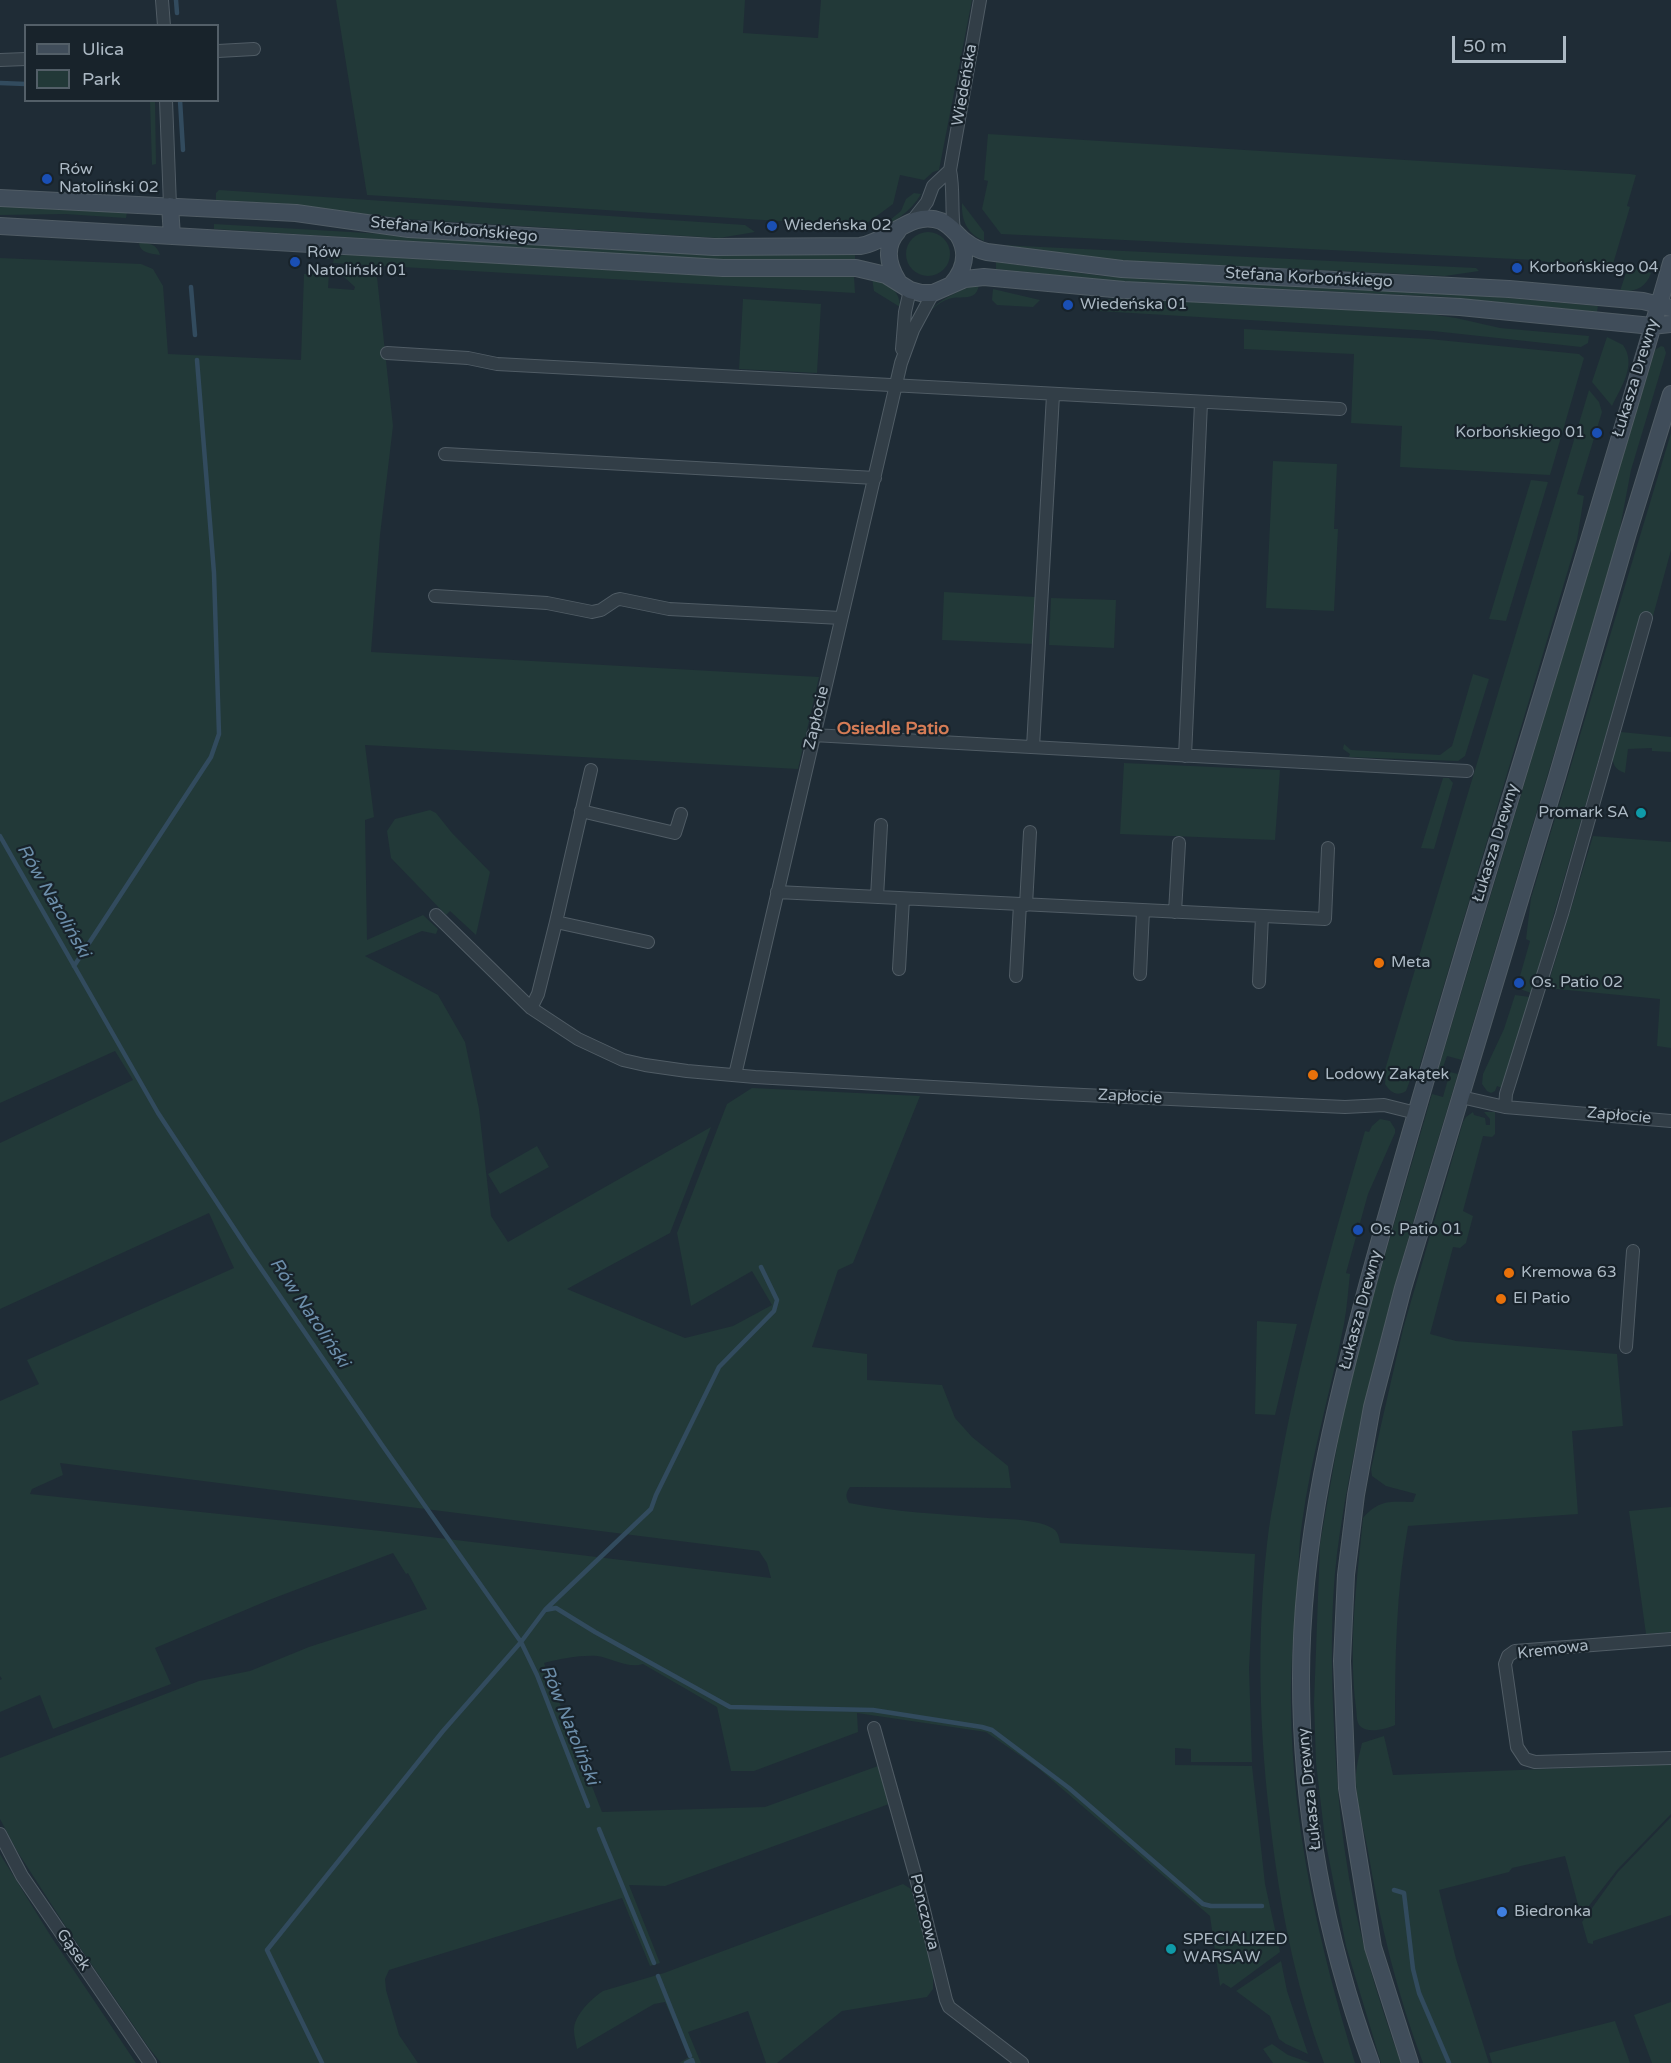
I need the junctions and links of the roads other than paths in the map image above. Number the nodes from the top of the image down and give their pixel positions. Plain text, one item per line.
1 (162, 0) edge
2 (980, 0) edge
3 (164, 24) edge
4 (254, 49) dead end
5 (219, 51) edge
6 (24, 58) edge
7 (0, 60) edge
8 (166, 102) edge
9 (950, 170) junction
10 (0, 198) edge
11 (170, 206) junction
12 (907, 224) junction
13 (0, 226) edge
14 (954, 230) junction
15 (172, 236) junction
16 (1671, 263) edge
17 (904, 286) junction
18 (950, 286) junction
19 (933, 293) junction
20 (1665, 306) edge
21 (1671, 324) edge
22 (1652, 326) junction
23 (387, 353) dead end
24 (901, 363) junction
25 (895, 387) junction
26 (1053, 394) junction
27 (1671, 394) edge
28 (1201, 403) junction
29 (1340, 409) dead end
30 (445, 454) dead end
31 (875, 477) junction
32 (435, 596) dead end
33 (841, 618) junction
34 (1646, 618) dead end
35 (813, 735) junction
36 (1033, 747) junction
37 (1185, 756) junction
38 (591, 770) dead end
39 (1467, 771) dead end
40 (581, 811) junction
41 (681, 814) dead end
42 (881, 825) dead end
43 (1030, 832) dead end
44 (1179, 843) dead end
45 (1328, 848) dead end
46 (777, 892) junction
47 (877, 897) junction
48 (903, 899) junction
49 (1023, 905) junction
50 (1143, 910) junction
51 (1175, 912) junction
52 (436, 915) dead end
53 (1262, 916) junction
54 (556, 922) junction
55 (648, 942) dead end
56 (899, 969) dead end
57 (1140, 974) dead end
58 (1016, 976) dead end
59 (1259, 982) dead end
60 (531, 1008) junction
61 (735, 1075) junction
62 (1461, 1097) junction
63 (1505, 1107) junction
64 (1416, 1113) junction
65 (1671, 1121) edge
66 (1633, 1251) dead end
67 (1626, 1347) dead end
68 (1671, 1639) edge
69 (874, 1728) dead end
70 (1671, 1758) edge
71 (0, 1834) edge
72 (150, 2063) edge
73 (1022, 2063) edge
74 (1371, 2063) edge
75 (1410, 2063) edge

1 - 3 street
2 - 9 street, Wiedeńska
4 - 5 street
6 - 7 street
8 - 11 street
9 - 12 street
9 - 14 street, Wiedeńska
10 - 11 main road, Stefana Korbońskiego
11 - 12 main road, Stefana Korbońskiego
11 - 15 main road
12 - 14 main road, Stefana Korbońskiego
12 - 17 main road
13 - 15 main road, Stefana Korbońskiego
14 - 18 main road
14 - 20 main road, Stefana Korbońskiego
15 - 17 main road, Stefana Korbońskiego
16 - 20 main road, Łukasza Drewny
17 - 19 main road, Stefana Korbońskiego
17 - 24 street, Zapłocie
18 - 19 main road, Stefana Korbońskiego
18 - 22 main road, Stefana Korbońskiego
19 - 24 street, Zapłocie
20 - 22 main road, Łukasza Drewny
21 - 22 main road, Stefana Korbońskiego
22 - 64 main road, Łukasza Drewny
23 - 25 street
24 - 25 street, Zapłocie
25 - 26 street
25 - 31 street, Zapłocie
26 - 28 street
26 - 36 street
27 - 62 main road
28 - 29 street
28 - 37 street
30 - 31 street
31 - 33 street, Zapłocie
32 - 33 street
33 - 35 street, Zapłocie
34 - 63 street
35 - 36 street
35 - 46 street, Zapłocie
36 - 37 street
37 - 39 street
38 - 40 street
40 - 41 street
40 - 54 street
42 - 47 street
43 - 49 street
44 - 51 street
45 - 53 street
46 - 47 street
46 - 61 street, Zapłocie
47 - 48 street
48 - 49 street
48 - 56 street
49 - 50 street
49 - 58 street
50 - 51 street
50 - 57 street
51 - 53 street
52 - 60 street, Zapłocie
53 - 59 street
54 - 55 street
54 - 60 street
60 - 61 street, Zapłocie
61 - 64 street, Zapłocie
62 - 63 street, Zapłocie
62 - 75 main road
63 - 65 street, Zapłocie
64 - 74 main road, Łukasza Drewny
66 - 67 street
68 - 70 street, Kremowa
69 - 73 street, Ponczowa
71 - 72 street, Gąsek

